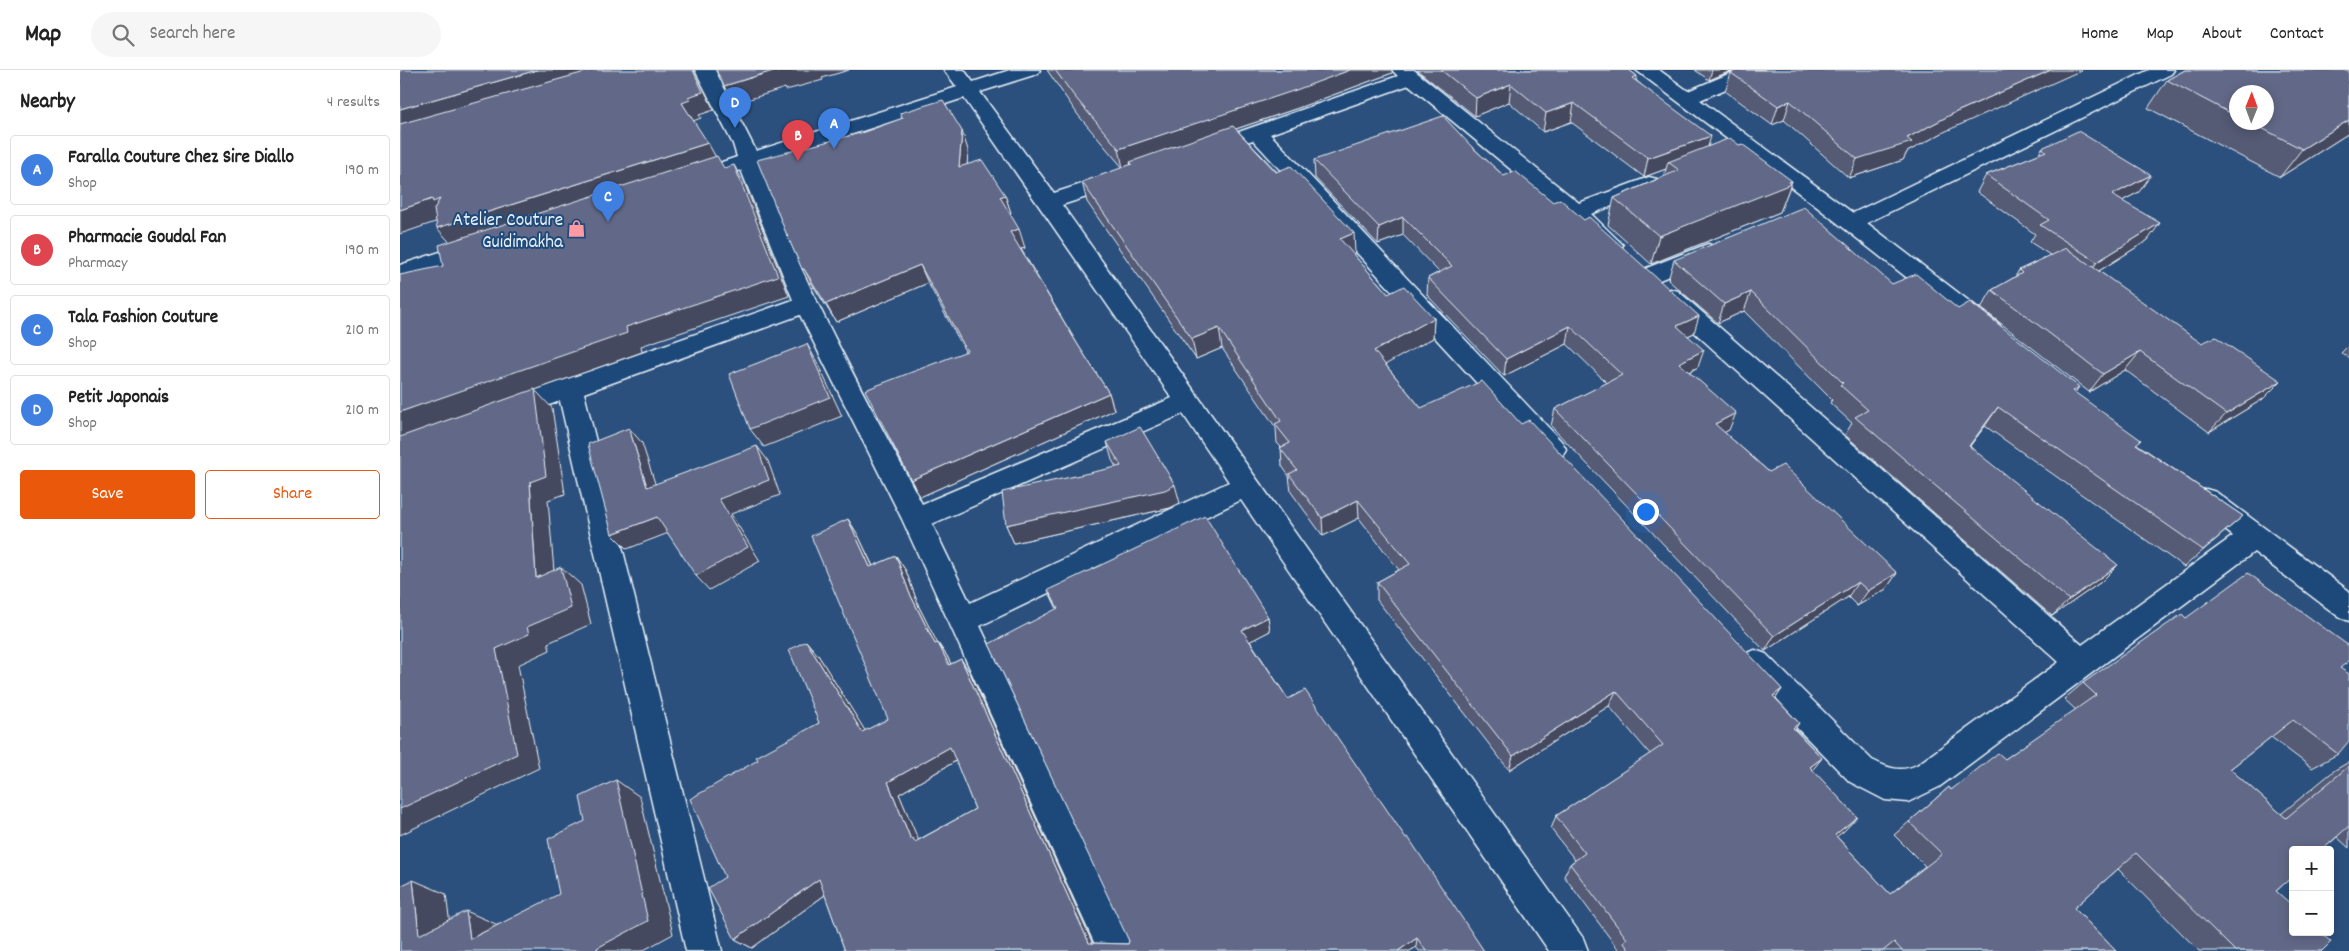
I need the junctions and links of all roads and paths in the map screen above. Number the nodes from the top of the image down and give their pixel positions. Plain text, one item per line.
1 (705, 70) edge
2 (1030, 70) edge
3 (1646, 70) edge
4 (1754, 70) edge
5 (2164, 70) edge
6 (1407, 74) edge
7 (962, 80) edge
8 (1686, 99) junction
9 (1256, 132) junction
10 (1219, 145) edge
11 (747, 161) junction
12 (709, 173) edge
13 (1134, 174) edge
14 (1668, 177) edge
15 (1049, 202) junction
16 (1576, 212) junction
17 (1852, 222) junction
18 (494, 243) edge
19 (1727, 244) edge
20 (1635, 266) junction
21 (400, 273) edge
22 (806, 304) junction
23 (2009, 345) edge
24 (570, 388) junction
25 (1187, 402) junction
26 (489, 418) edge
27 (1570, 468) edge
28 (1247, 485) junction
29 (2190, 487) edge
30 (916, 519) junction
31 (2252, 537) junction
32 (2349, 608) edge
33 (963, 620) junction
34 (1738, 646) edge
35 (2082, 663) junction
36 (704, 951) edge
37 (1116, 951) edge
38 (1570, 951) edge

1 - 11 street
2 - 7 street
3 - 8 street
4 - 8 street
5 - 17 street
6 - 9 street
6 - 16 street
7 - 11 street
7 - 15 street
8 - 17 street
9 - 10 street
9 - 27 street
11 - 12 street
11 - 22 street
13 - 15 street
14 - 16 street
15 - 25 street
16 - 20 street
17 - 23 street
18 - 21 street
19 - 20 street
20 - 35 street
22 - 24 street
22 - 30 street
24 - 26 street
24 - 36 street
25 - 28 street
25 - 30 street
28 - 33 street
28 - 38 street
29 - 31 street
30 - 33 street
31 - 32 street
31 - 35 street
33 - 37 street
34 - 35 street

